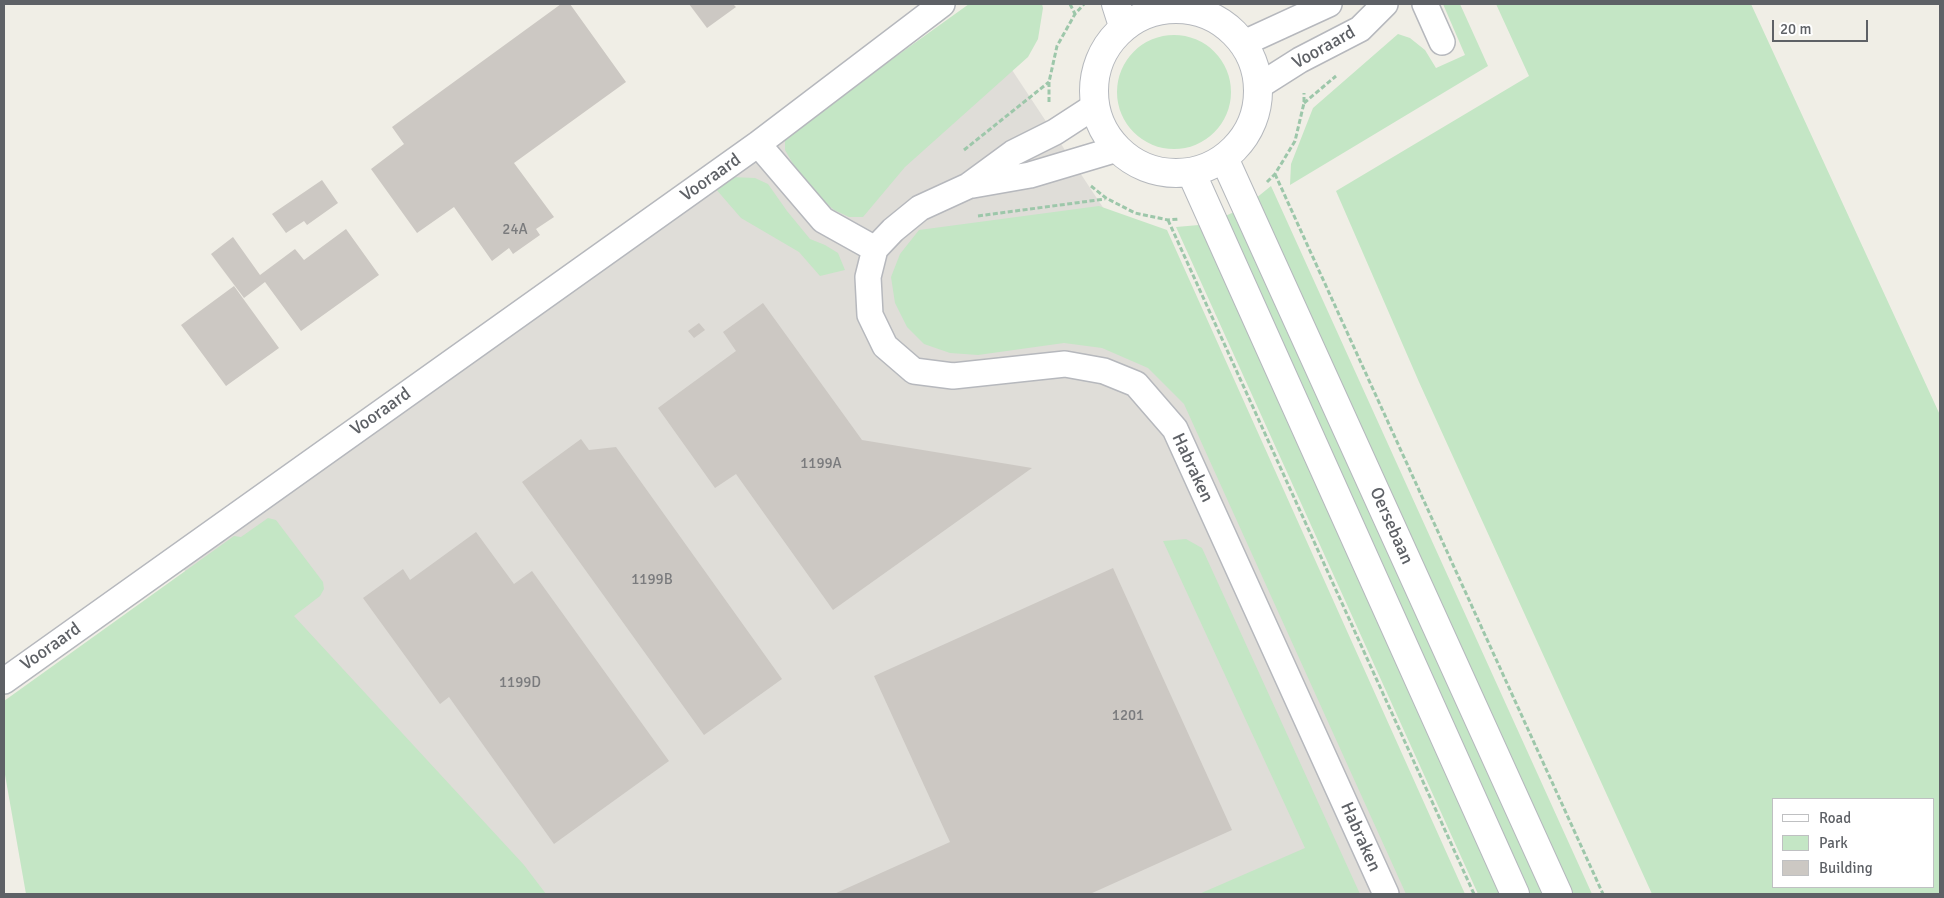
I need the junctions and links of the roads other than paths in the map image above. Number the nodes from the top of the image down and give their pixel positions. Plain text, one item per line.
1 (942, 4) edge
2 (1329, 4) edge
3 (1385, 4) edge
4 (1425, 4) edge
5 (1159, 6) edge
6 (1120, 15) edge
7 (1442, 42) dead end
8 (1244, 43) junction
9 (1259, 86) junction
10 (1095, 106) junction
11 (758, 144) junction
12 (1117, 149) junction
13 (1224, 158) junction
14 (1191, 172) junction
15 (968, 186) junction
16 (874, 249) junction
17 (4, 681) edge
18 (1386, 894) edge
19 (1515, 894) edge
20 (1558, 894) edge

1 - 11 street, Vooraard
2 - 8 street, Vooraard
3 - 9 street, Vooraard
4 - 7 street
5 - 6 main road
5 - 8 main road
6 - 10 main road
8 - 9 main road
9 - 13 main road
10 - 12 main road
10 - 15 street
11 - 16 street, Vooraard
11 - 17 street, Vooraard
12 - 14 main road
12 - 15 street
13 - 14 main road
13 - 20 main road, Oersebaan
14 - 19 main road
15 - 16 street
16 - 18 street, Habraken

